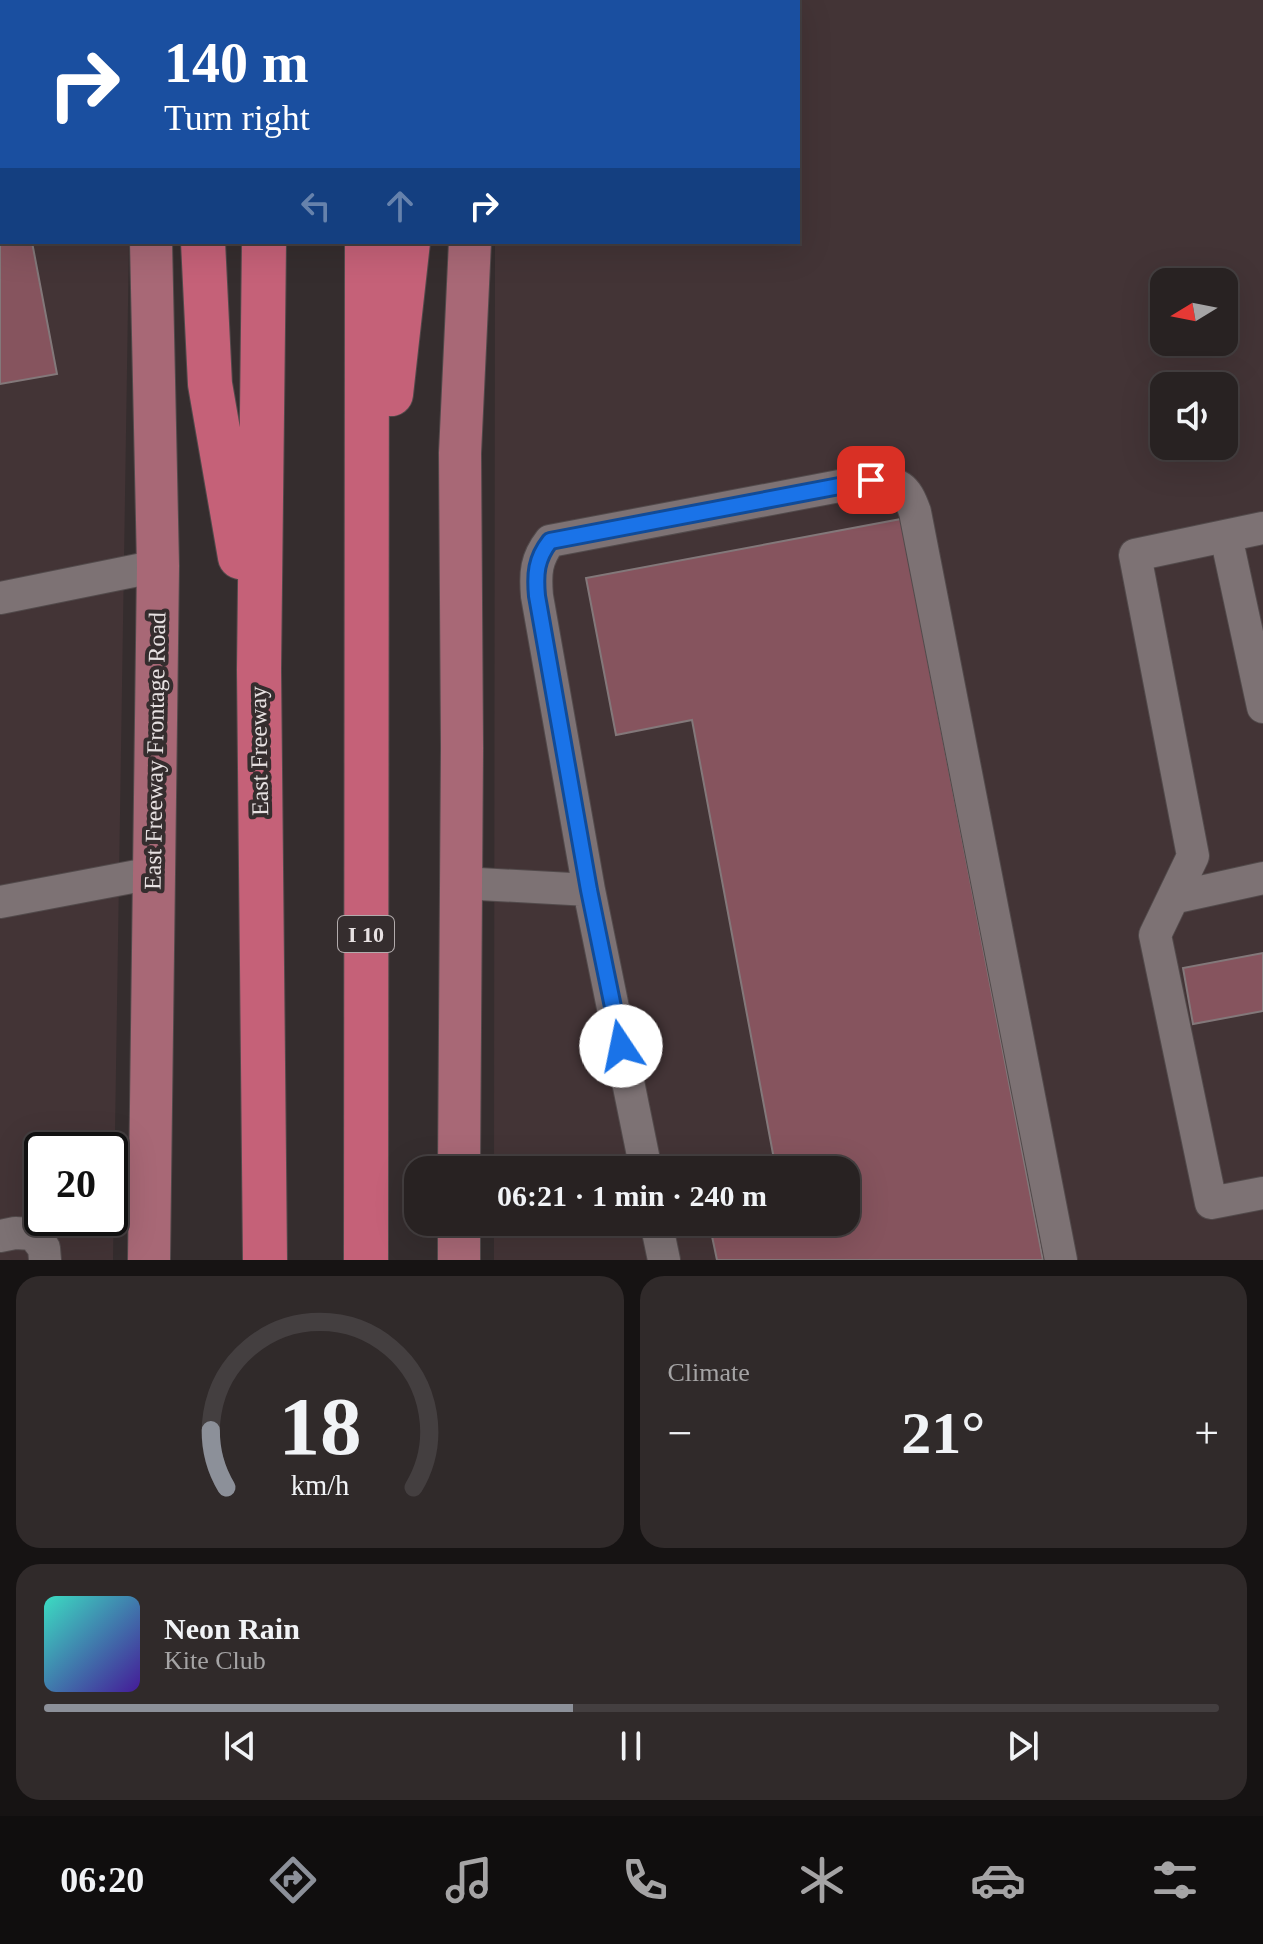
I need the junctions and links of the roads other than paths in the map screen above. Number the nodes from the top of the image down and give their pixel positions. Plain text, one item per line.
1 (151, 244) edge
2 (203, 244) edge
3 (264, 244) edge
4 (367, 244) edge
5 (408, 244) edge
6 (470, 244) edge
7 (1263, 528) edge
8 (1226, 536) junction
9 (158, 566) junction
10 (0, 598) edge
11 (367, 607) junction
12 (259, 670) junction
13 (1263, 707) edge
14 (153, 873) junction
15 (1263, 878) edge
16 (461, 883) junction
17 (589, 890) junction
18 (1173, 898) junction
19 (0, 902) edge
20 (459, 1156) edge
21 (643, 1156) edge
22 (1263, 1193) edge
23 (0, 1236) edge
24 (459, 1236) edge
25 (659, 1236) edge
26 (45, 1260) edge
27 (149, 1260) edge
28 (265, 1260) edge
29 (366, 1260) edge
30 (459, 1260) edge
31 (664, 1260) edge
32 (1061, 1260) edge

1 - 9 main road, East Freeway Frontage Road
2 - 12 highway
3 - 12 highway, East Freeway
4 - 11 highway, I 10
5 - 11 highway
6 - 16 main road
7 - 8 street
8 - 13 street
8 - 18 street
9 - 10 street
9 - 14 main road, East Freeway Frontage Road
11 - 29 highway, I 10
12 - 28 highway, East Freeway
14 - 19 street
14 - 27 main road, East Freeway Frontage Road
15 - 18 street
16 - 17 street
16 - 20 main road
17 - 21 street
17 - 32 street
18 - 22 street
23 - 26 street
24 - 30 main road
25 - 31 street

